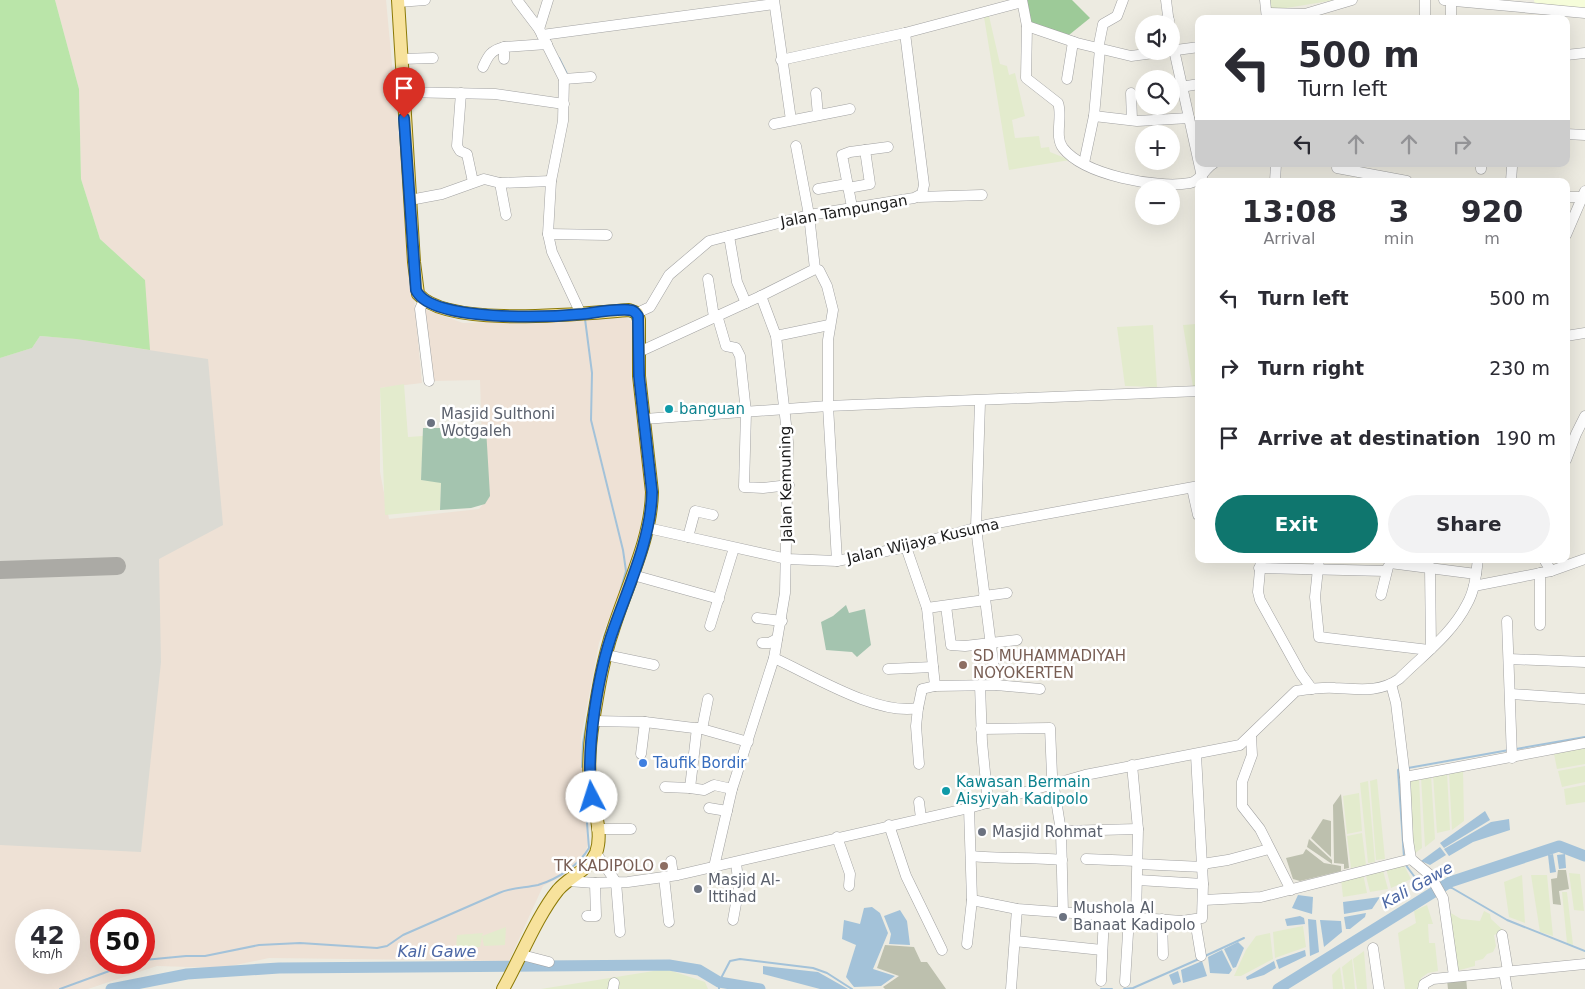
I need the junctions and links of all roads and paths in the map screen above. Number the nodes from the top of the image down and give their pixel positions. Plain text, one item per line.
1 (425, 0) edge
2 (517, 0) edge
3 (548, 0) edge
4 (1122, 0) edge
5 (1166, 0) edge
6 (1265, 0) edge
7 (1352, 0) edge
8 (1425, 0) edge
9 (1444, 0) edge
10 (1451, 0) edge
11 (398, 1) edge
12 (1022, 1) edge
13 (774, 2) edge
14 (1585, 13) edge
15 (1168, 15) edge
16 (1268, 15) edge
17 (1308, 15) edge
18 (1425, 15) edge
19 (1451, 15) edge
20 (1027, 26) junction
21 (905, 33) junction
22 (543, 36) junction
23 (1073, 42) junction
24 (504, 48) junction
25 (1195, 48) edge
26 (1099, 49) junction
27 (1180, 51) edge
28 (1585, 54) edge
29 (1570, 55) edge
30 (1135, 56) edge
31 (433, 58) dead end
32 (402, 59) junction
33 (504, 59) dead end
34 (781, 60) junction
35 (1176, 60) edge
36 (483, 68) dead end
37 (591, 77) dead end
38 (568, 78) junction
39 (1067, 79) dead end
40 (1195, 85) edge
41 (1181, 87) junction
42 (403, 92) junction
43 (461, 93) junction
44 (816, 93) dead end
45 (1131, 93) dead end
46 (564, 104) junction
47 (850, 109) dead end
48 (818, 116) junction
49 (1094, 116) junction
50 (1189, 118) junction
51 (791, 120) junction
52 (1132, 120) junction
53 (774, 124) dead end
54 (1570, 134) edge
55 (1585, 135) edge
56 (1195, 145) edge
57 (796, 146) dead end
58 (888, 147) dead end
59 (865, 150) junction
60 (1084, 164) junction
61 (1200, 167) edge
62 (1210, 167) edge
63 (1512, 167) dead end
64 (1337, 168) dead end
65 (1202, 176) junction
66 (1199, 178) edge
67 (1371, 178) edge
68 (1510, 178) edge
69 (1195, 180) edge
70 (551, 181) junction
71 (473, 182) junction
72 (500, 183) junction
73 (848, 186) junction
74 (818, 189) dead end
75 (1584, 194) edge
76 (982, 195) dead end
77 (1570, 196) edge
78 (919, 197) junction
79 (410, 200) junction
80 (852, 207) junction
81 (506, 215) dead end
82 (809, 215) junction
83 (1570, 225) edge
84 (550, 234) junction
85 (607, 235) dead end
86 (729, 236) junction
87 (815, 269) junction
88 (708, 279) dead end
89 (761, 296) junction
90 (424, 300) junction
91 (746, 303) junction
92 (637, 313) junction
93 (584, 314) junction
94 (715, 316) junction
95 (829, 325) junction
96 (1585, 333) edge
97 (1570, 335) edge
98 (776, 336) junction
99 (639, 352) junction
100 (429, 381) dead end
101 (1195, 391) edge
102 (980, 402) junction
103 (828, 406) junction
104 (785, 409) junction
105 (746, 412) junction
106 (1585, 416) edge
107 (644, 419) junction
108 (1580, 435) edge
109 (1570, 453) edge
110 (789, 485) junction
111 (1195, 487) edge
112 (713, 515) dead end
113 (648, 528) junction
114 (976, 528) junction
115 (688, 537) junction
116 (734, 548) junction
117 (906, 548) junction
118 (787, 559) junction
119 (1585, 559) edge
120 (837, 561) junction
121 (1319, 563) edge
122 (1477, 563) edge
123 (1544, 563) edge
124 (1260, 564) edge
125 (1389, 564) edge
126 (1424, 564) edge
127 (1318, 570) junction
128 (1545, 572) junction
129 (1476, 574) junction
130 (633, 575) junction
131 (1474, 586) junction
132 (1007, 593) dead end
133 (1380, 595) dead end
134 (985, 598) junction
135 (719, 599) junction
136 (946, 606) junction
137 (927, 608) junction
138 (757, 618) dead end
139 (782, 621) junction
140 (1507, 621) dead end
141 (1540, 625) dead end
142 (710, 626) dead end
143 (777, 639) junction
144 (1017, 640) dead end
145 (762, 643) dead end
146 (991, 644) junction
147 (1430, 649) junction
148 (606, 655) junction
149 (774, 658) junction
150 (1509, 659) junction
151 (1585, 662) edge
152 (654, 665) dead end
153 (933, 667) junction
154 (888, 669) dead end
155 (1049, 672) dead end
156 (995, 674) junction
157 (1301, 674) junction
158 (1391, 684) junction
159 (980, 685) junction
160 (996, 685) junction
161 (936, 686) junction
162 (1312, 688) junction
163 (1040, 690) dead end
164 (1296, 691) junction
165 (1511, 694) junction
166 (708, 699) dead end
167 (1585, 699) edge
168 (918, 708) junction
169 (594, 721) junction
170 (645, 722) junction
171 (700, 728) junction
172 (981, 728) junction
173 (1251, 736) junction
174 (748, 742) junction
175 (1585, 743) edge
176 (1512, 752) junction
177 (641, 754) dead end
178 (1196, 754) junction
179 (918, 764) dead end
180 (1132, 765) junction
181 (1404, 771) junction
182 (1053, 784) junction
183 (665, 787) dead end
184 (690, 788) junction
185 (732, 789) junction
186 (920, 802) dead end
187 (988, 803) junction
188 (709, 808) dead end
189 (969, 808) junction
190 (727, 811) junction
191 (921, 818) junction
192 (889, 825) junction
193 (597, 829) junction
194 (631, 829) dead end
195 (1138, 829) junction
196 (1062, 831) junction
197 (837, 837) junction
198 (1270, 848) junction
199 (596, 853) junction
200 (971, 856) junction
201 (1086, 859) dead end
202 (1062, 860) junction
203 (1407, 860) junction
204 (671, 862) dead end
205 (736, 863) junction
206 (1138, 863) junction
207 (1202, 865) junction
208 (714, 867) junction
209 (669, 876) junction
210 (1138, 880) junction
211 (568, 881) junction
212 (616, 882) junction
213 (595, 883) junction
214 (1204, 884) junction
215 (849, 886) dead end
216 (1291, 890) junction
217 (972, 900) junction
218 (1204, 900) junction
219 (1016, 910) junction
220 (1063, 913) junction
221 (1104, 915) junction
222 (587, 916) dead end
223 (1132, 917) junction
224 (1162, 919) junction
225 (733, 920) dead end
226 (1195, 920) junction
227 (669, 922) dead end
228 (620, 932) dead end
229 (1502, 935) dead end
230 (1014, 941) junction
231 (967, 944) dead end
232 (1373, 948) dead end
233 (942, 950) dead end
234 (1102, 950) junction
235 (1163, 955) dead end
236 (1201, 956) dead end
237 (521, 957) junction
238 (549, 962) dead end
239 (1585, 964) edge
240 (1506, 971) junction
241 (1449, 976) junction
242 (1101, 981) dead end
243 (1125, 982) dead end
244 (503, 989) edge
245 (1012, 989) edge
246 (1378, 989) edge
247 (1423, 989) edge
248 (1446, 989) edge
249 (1506, 989) edge

1 - 11 street
2 - 22 street
3 - 22 street
4 - 26 street
5 - 15 street
6 - 16 street
7 - 17 street
8 - 18 street
9 - 10 street
10 - 14 street
10 - 19 street
11 - 32 main road
12 - 20 street
12 - 21 street
13 - 22 street
13 - 34 street
20 - 23 street
20 - 60 street
21 - 34 street
21 - 78 street, Jalan Tampungan
22 - 24 street
22 - 38 street
23 - 26 street
23 - 39 street
24 - 33 street
24 - 36 street
25 - 27 street
26 - 30 street
26 - 49 street
28 - 29 street
31 - 32 street
32 - 42 main road
34 - 51 street
35 - 41 street
37 - 38 street
38 - 46 street
40 - 41 street
41 - 50 street
42 - 43 street
42 - 79 main road
43 - 46 street
43 - 71 street
44 - 48 street
45 - 52 street
46 - 70 street
47 - 48 street
48 - 51 street
49 - 52 street
49 - 60 street
50 - 52 street
50 - 56 street
51 - 53 street
54 - 55 street
57 - 82 street
58 - 59 street
59 - 73 street
59 - 73 street
60 - 69 street
61 - 65 street
62 - 65 street
63 - 68 street
64 - 67 street
65 - 66 street
70 - 72 street
70 - 84 street
71 - 72 street
71 - 79 street
72 - 81 street
73 - 74 street
73 - 80 street
75 - 77 street
75 - 83 street
76 - 78 street
78 - 80 street, Jalan Tampungan
79 - 90 main road
80 - 82 street, Jalan Tampungan
82 - 86 street, Jalan Tampungan
82 - 87 street
84 - 85 street
84 - 93 street
86 - 91 street
86 - 92 street, Jalan Tampungan
87 - 89 street
87 - 95 street
88 - 94 street
89 - 91 street
89 - 98 street, Jalan Kemuning
90 - 93 main road
90 - 100 street
91 - 94 street
92 - 93 main road
92 - 99 main road
94 - 99 street
94 - 105 street
95 - 98 street
95 - 103 street
96 - 97 street
98 - 104 street, Jalan Kemuning
99 - 107 main road
101 - 102 street
102 - 103 street
102 - 114 street
103 - 104 street
103 - 120 street
104 - 105 street
104 - 110 street, Jalan Kemuning
105 - 107 street
105 - 110 street
106 - 108 street
107 - 113 main road
108 - 109 street
110 - 118 street, Jalan Kemuning
111 - 114 street, Jalan Wijaya Kusuma
112 - 115 street
113 - 115 street, Jalan Wijaya Kusuma
113 - 130 main road
114 - 117 street, Jalan Wijaya Kusuma
114 - 134 street
115 - 116 street, Jalan Wijaya Kusuma
116 - 118 street, Jalan Wijaya Kusuma
116 - 135 street
117 - 120 street, Jalan Wijaya Kusuma
117 - 137 street
118 - 120 street, Jalan Wijaya Kusuma
118 - 139 street, Jalan Kemuning
119 - 128 street
121 - 127 street
122 - 129 street
123 - 128 street
124 - 127 street
124 - 157 street
125 - 126 street
125 - 127 street
125 - 133 street
126 - 129 street
126 - 147 street
127 - 147 street
128 - 131 street
128 - 141 street
129 - 131 street
130 - 135 street
130 - 148 main road
131 - 147 street
132 - 134 street
134 - 136 street
134 - 146 street
135 - 142 street
136 - 137 street
136 - 146 street
137 - 153 street
138 - 139 street
139 - 143 street, Jalan Kemuning
140 - 150 street
143 - 145 street
143 - 149 street, Jalan Kemuning
144 - 146 street
146 - 156 street
147 - 158 street
148 - 152 street
148 - 169 main road
149 - 168 street
149 - 174 street, Jalan Kemuning
150 - 151 street
150 - 165 street
153 - 154 street
153 - 161 street
155 - 156 street
156 - 160 street
157 - 162 street
157 - 164 street
158 - 162 street
158 - 181 street
159 - 160 street
159 - 161 street
159 - 172 street
160 - 163 street
161 - 168 street
162 - 164 street
164 - 173 street
165 - 167 street
165 - 176 street
166 - 171 street
168 - 179 street
169 - 170 street
169 - 193 main road
170 - 171 street
170 - 177 street
171 - 174 street
171 - 184 street
172 - 182 street
172 - 187 street
173 - 178 street
173 - 198 street
174 - 185 street, Jalan Kemuning
175 - 176 street
176 - 181 street
178 - 180 street
178 - 207 street
180 - 182 street
180 - 195 street
181 - 203 street
182 - 187 street
182 - 196 street
183 - 184 street
184 - 185 street
185 - 190 street, Jalan Kemuning
186 - 191 street
187 - 189 street
188 - 190 street
189 - 191 street
189 - 200 street
190 - 208 street, Jalan Kemuning
191 - 192 street
192 - 197 street
192 - 233 street
193 - 194 street
193 - 199 main road
195 - 196 street
195 - 206 street
196 - 202 street
197 - 205 street
197 - 215 street
198 - 207 street
198 - 216 street
199 - 211 main road
199 - 212 street
200 - 202 street
200 - 217 street
201 - 206 street
202 - 220 street
203 - 216 street
203 - 241 street
204 - 209 street
205 - 208 street
205 - 225 street
206 - 207 street
206 - 210 street
207 - 214 street
208 - 209 street
209 - 212 street
209 - 227 street
210 - 214 street
210 - 223 street
211 - 213 street
211 - 237 main road
212 - 213 street
212 - 228 street
213 - 222 street
214 - 218 street
216 - 218 street
217 - 219 street
217 - 231 street
218 - 226 street
219 - 220 street
219 - 230 street
220 - 221 street
221 - 223 street
221 - 234 street
223 - 224 street
223 - 243 street
224 - 226 street
224 - 235 street
226 - 236 street
229 - 240 street
230 - 234 street
230 - 245 street
232 - 246 street
234 - 242 street
237 - 238 street
237 - 244 main road
239 - 240 street
240 - 241 street
240 - 249 street
241 - 247 street
241 - 248 street

